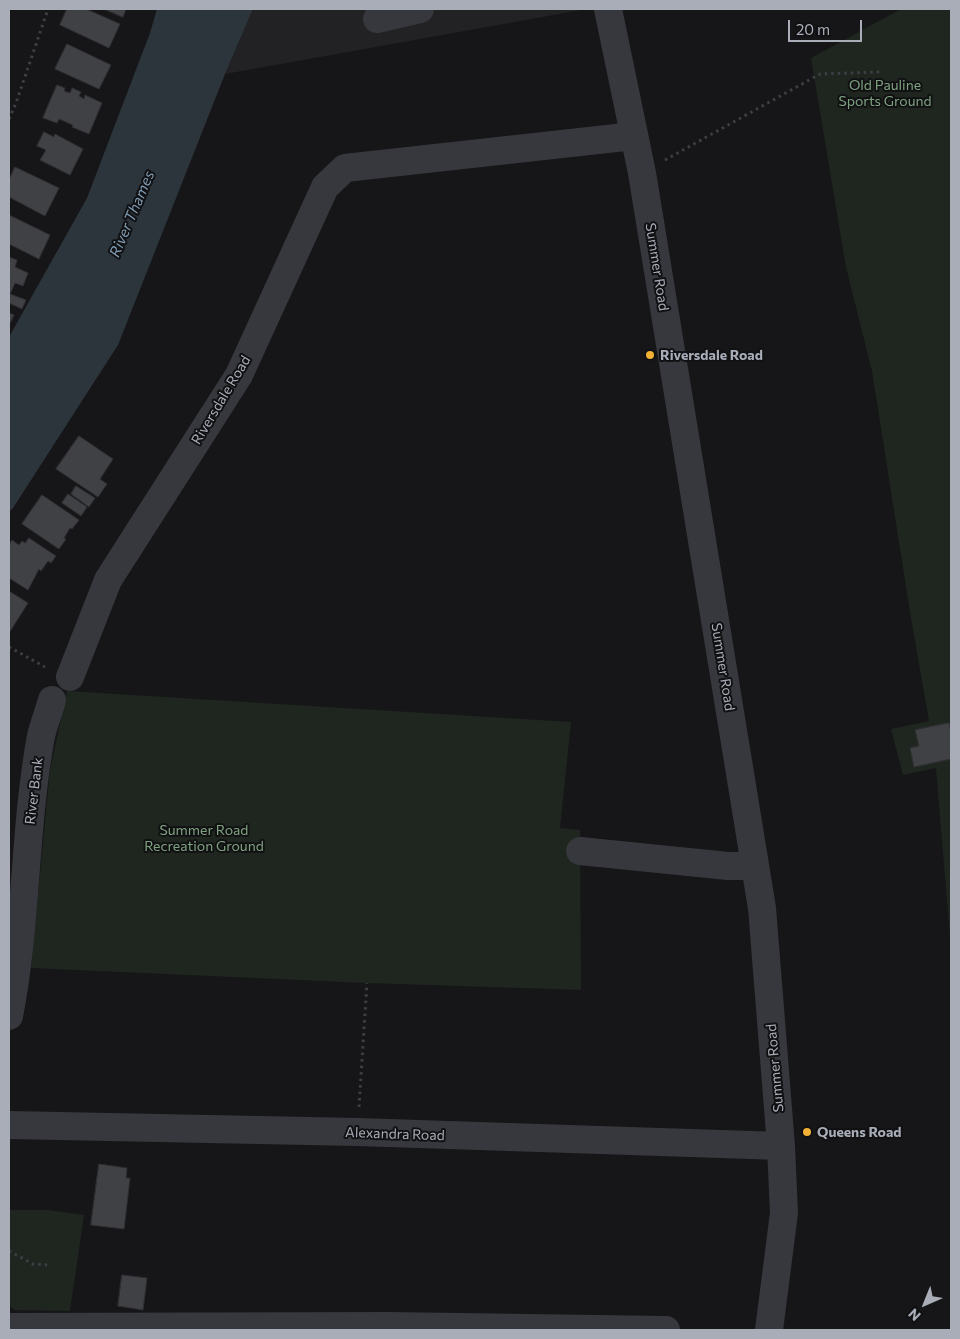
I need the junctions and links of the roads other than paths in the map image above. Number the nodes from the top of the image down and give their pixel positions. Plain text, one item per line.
1 (420, 9) edge
2 (608, 9) edge
3 (378, 19) dead end
4 (634, 136) junction
5 (70, 677) road end
6 (52, 700) dead end
7 (580, 850) dead end
8 (755, 866) junction
9 (17, 883) edge
10 (9, 1016) edge
11 (9, 1125) edge
12 (781, 1146) junction
13 (9, 1327) edge
14 (666, 1330) edge
15 (769, 1330) edge

1 - 3 street
2 - 4 street, Summer Road
4 - 5 street, Riversdale Road
4 - 8 street, Summer Road
6 - 9 street, River Bank
7 - 8 street
8 - 12 street, Summer Road
9 - 10 street, River Bank
11 - 12 street, Alexandra Road
12 - 15 street, Summer Road
13 - 14 street

